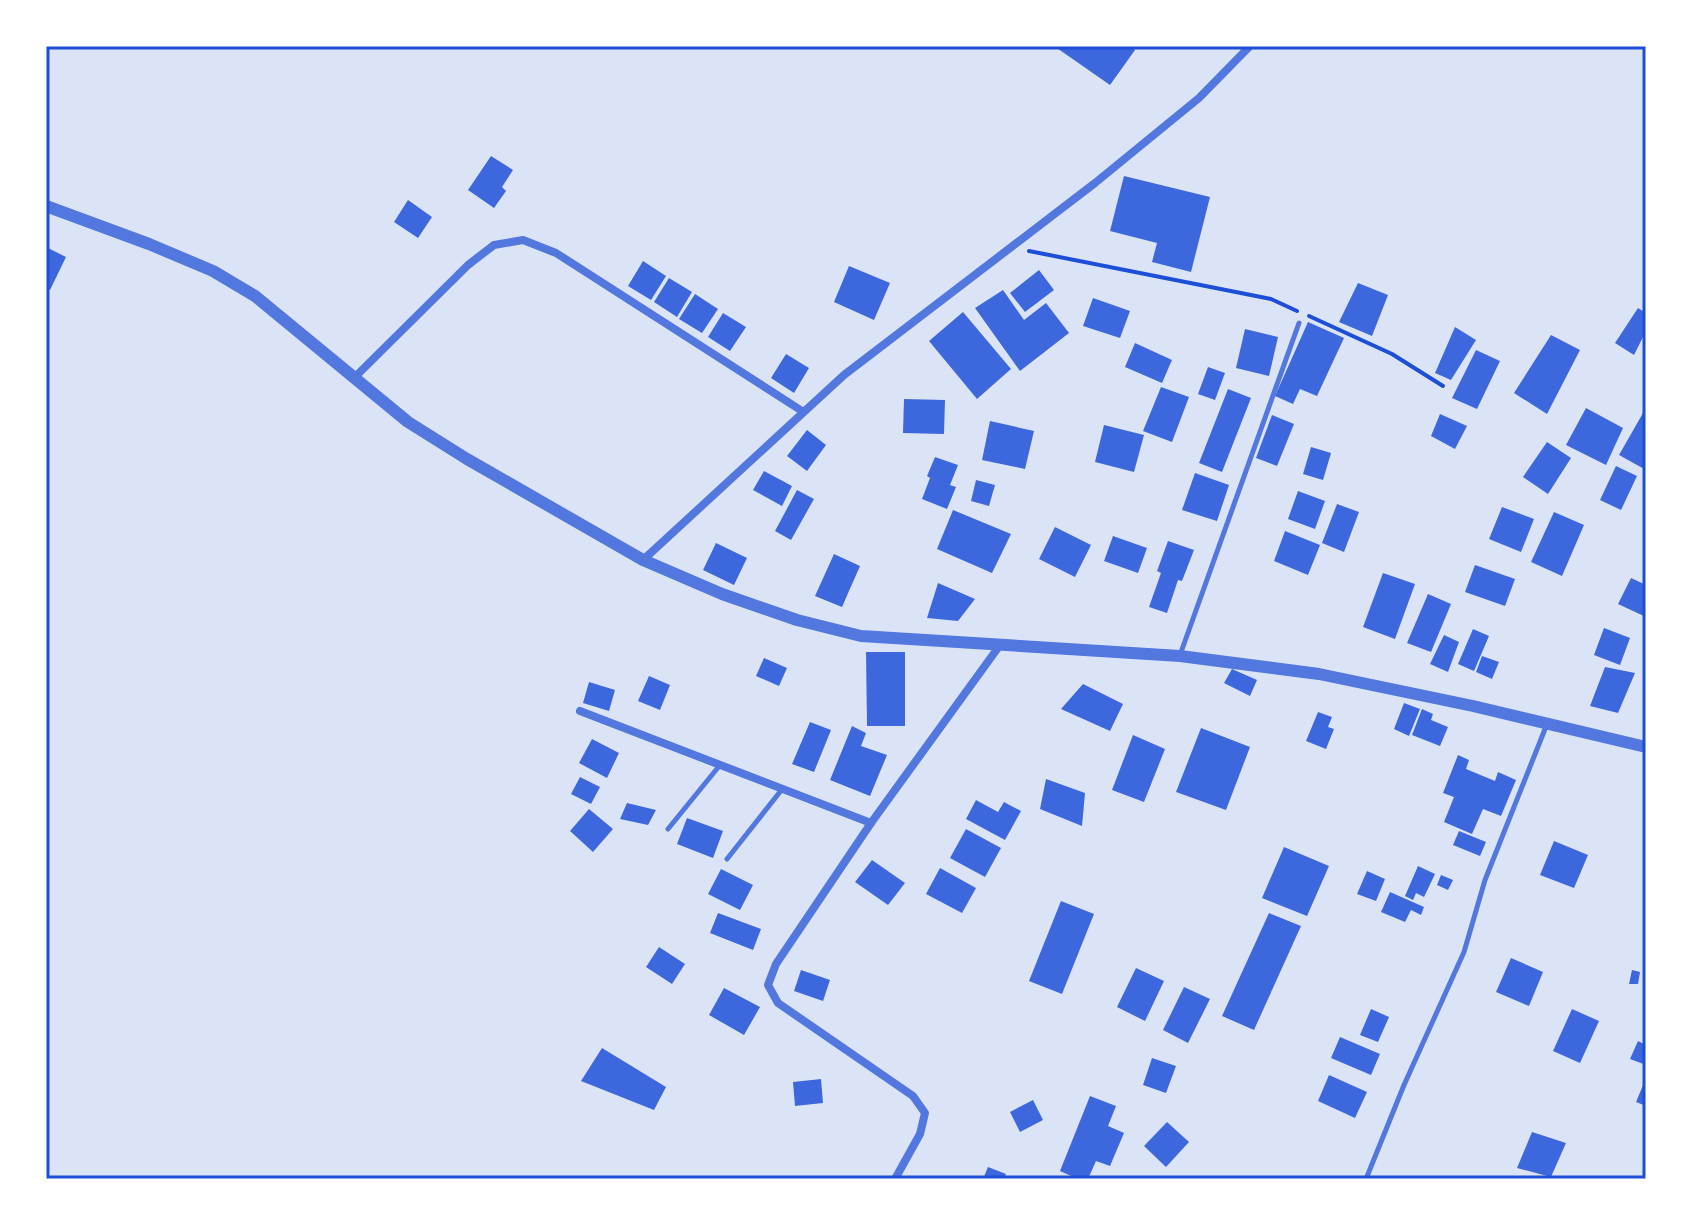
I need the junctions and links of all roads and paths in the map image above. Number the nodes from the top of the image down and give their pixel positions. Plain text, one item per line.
1 (1250, 46) edge
2 (46, 206) edge
3 (1011, 248) junction
4 (1299, 323) dead end
5 (353, 379) junction
6 (1443, 386) dead end
7 (802, 411) junction
8 (643, 560) junction
9 (1000, 645) junction
10 (1180, 656) junction
11 (580, 711) dead end
12 (1547, 723) junction
13 (1646, 747) edge
14 (720, 765) junction
15 (784, 787) junction
16 (871, 823) junction
17 (668, 829) dead end
18 (727, 859) dead end
19 (895, 1179) edge
20 (1366, 1179) edge

1 - 3 street
2 - 5 street
3 - 6 path
3 - 7 street
4 - 10 lane
5 - 7 street
5 - 8 street
7 - 8 street
8 - 9 street
9 - 10 street
9 - 16 street
10 - 12 street
11 - 14 street
12 - 13 street
12 - 20 lane
14 - 15 street
14 - 17 lane
15 - 16 street
15 - 18 lane
16 - 19 street

